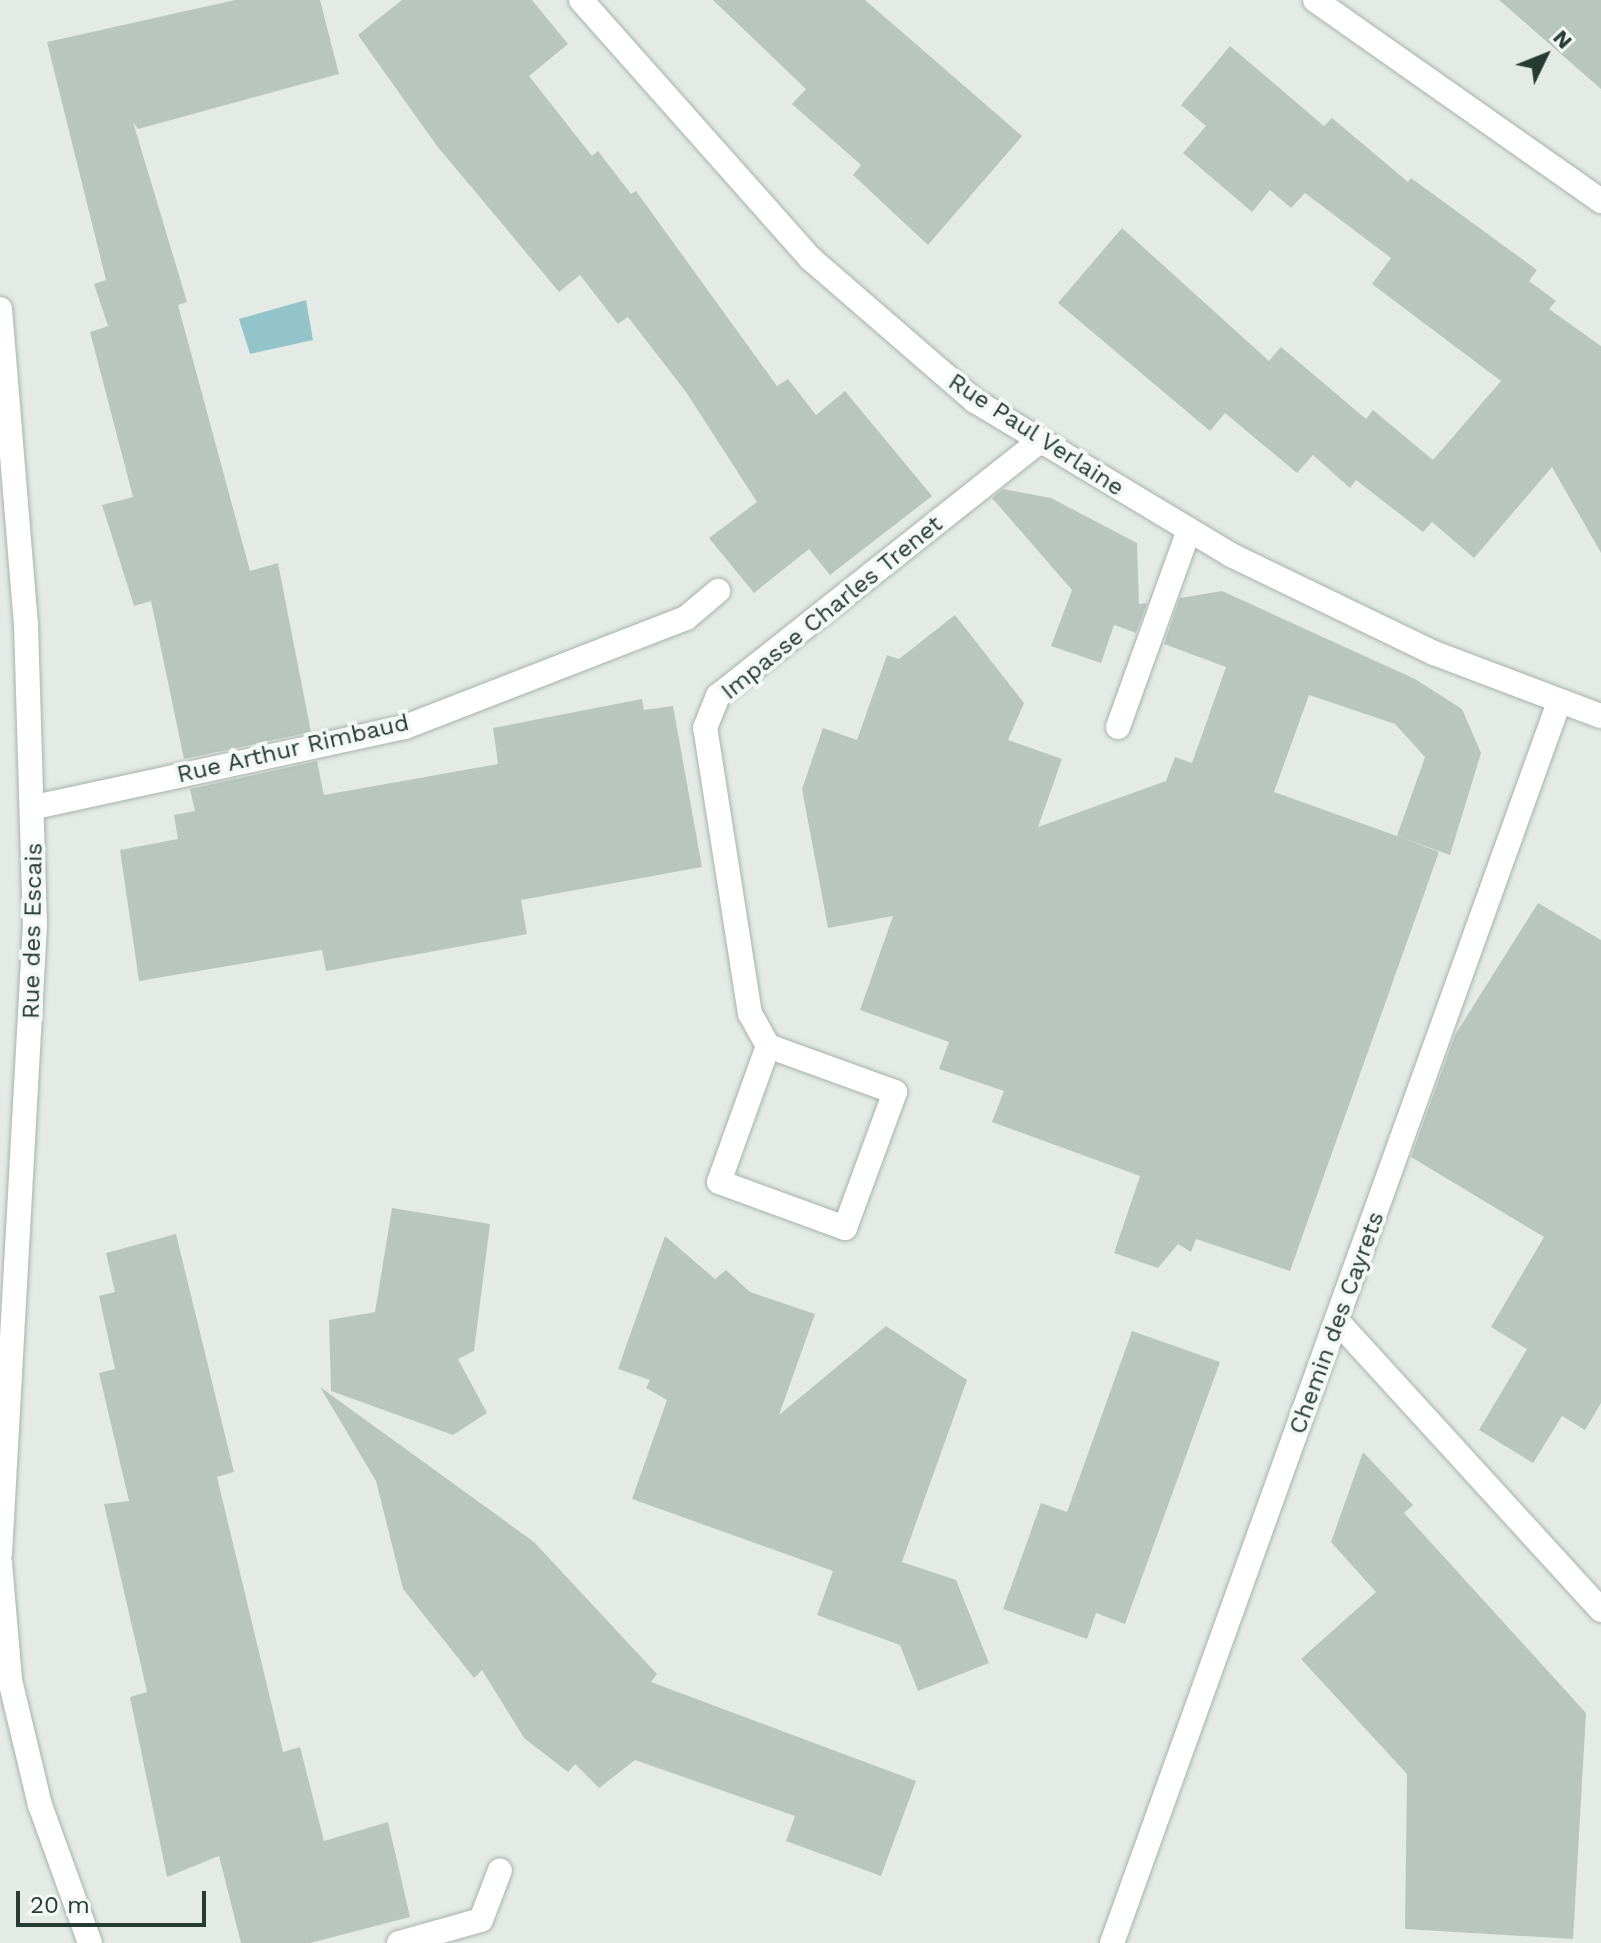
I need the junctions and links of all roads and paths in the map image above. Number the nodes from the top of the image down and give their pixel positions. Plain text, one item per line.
1 (581, 0) edge
2 (1315, 0) edge
3 (1601, 201) edge
4 (0, 309) edge
5 (1038, 442) junction
6 (1189, 530) junction
7 (718, 591) dead end
8 (1559, 702) junction
9 (1601, 716) edge
10 (1118, 727) dead end
11 (35, 807) junction
12 (768, 1046) junction
13 (1338, 1322) junction
14 (0, 1554) edge
15 (0, 1563) edge
16 (1601, 1610) edge
17 (500, 1870) dead end
18 (90, 1943) edge
19 (399, 1943) edge
20 (1112, 1943) edge

1 - 5 street, Rue Paul Verlaine
2 - 3 street
4 - 11 street, Rue des Escais
5 - 6 street, Rue Paul Verlaine
5 - 12 street, Impasse Charles Trenet
6 - 8 street, Rue Paul Verlaine
6 - 10 street
7 - 11 street, Rue Arthur Rimbaud
8 - 9 street, Rue Paul Verlaine
8 - 13 street, Chemin des Cayrets
11 - 14 street, Rue des Escais
12 - 12 street
13 - 16 street
13 - 20 street, Chemin des Cayrets
15 - 18 street
17 - 19 street

